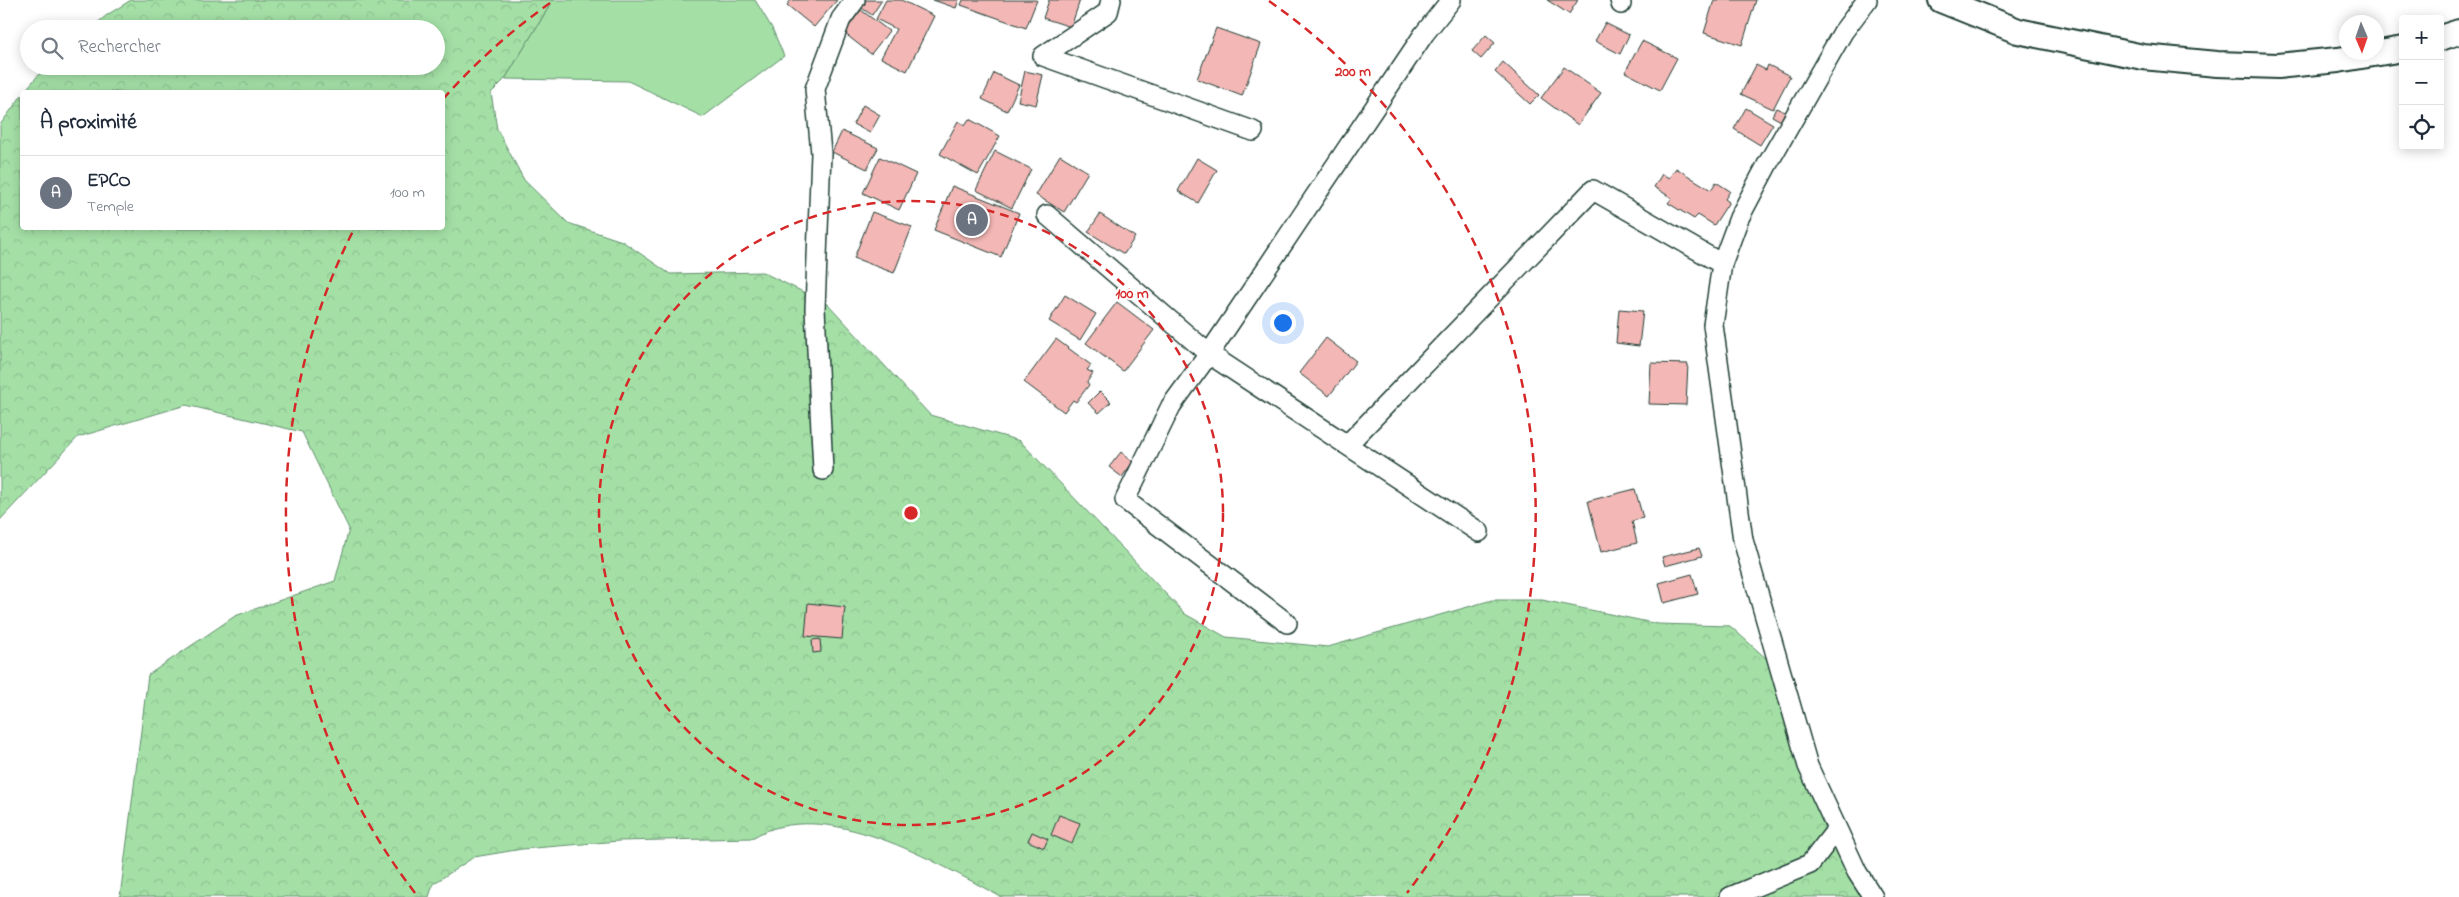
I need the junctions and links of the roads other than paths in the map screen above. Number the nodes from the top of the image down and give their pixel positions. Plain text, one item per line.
1 (855, 0) edge
2 (1111, 0) edge
3 (1451, 0) edge
4 (1867, 0) edge
5 (1941, 0) edge
6 (2459, 32) edge
7 (2444, 37) edge
8 (2399, 49) edge
9 (1253, 132) dead end
10 (1047, 215) dead end
11 (1722, 264) junction
12 (1209, 354) junction
13 (1348, 445) junction
14 (823, 470) dead end
15 (1479, 532) dead end
16 (1287, 623) dead end
17 (1837, 829) junction
18 (1730, 897) edge
19 (1873, 897) edge

1 - 14 street
2 - 9 street
3 - 12 street
4 - 11 street
5 - 8 street
6 - 7 street
10 - 12 street
11 - 13 street
11 - 17 street
12 - 13 street
12 - 16 street
13 - 15 street
17 - 18 street
17 - 19 street

